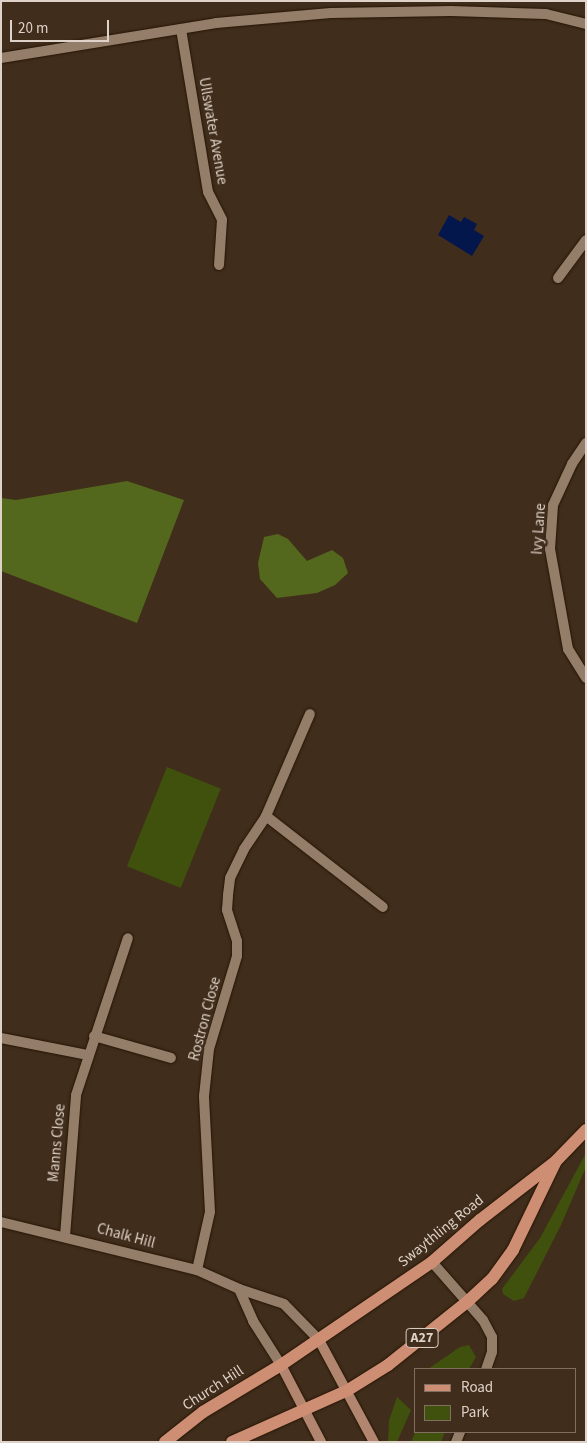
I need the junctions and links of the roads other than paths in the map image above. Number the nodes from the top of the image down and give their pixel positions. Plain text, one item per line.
1 (586, 24) edge
2 (181, 29) junction
3 (1, 58) edge
4 (586, 240) edge
5 (219, 265) dead end
6 (558, 278) dead end
7 (586, 443) edge
8 (586, 678) edge
9 (310, 714) dead end
10 (266, 816) junction
11 (383, 907) dead end
12 (128, 938) dead end
13 (94, 1036) junction
14 (1, 1038) edge
15 (88, 1055) junction
16 (171, 1058) dead end
17 (586, 1130) edge
18 (556, 1161) junction
19 (1, 1222) edge
20 (65, 1236) junction
21 (432, 1262) junction
22 (197, 1270) junction
23 (239, 1289) junction
24 (467, 1302) junction
25 (318, 1340) junction
26 (281, 1365) junction
27 (486, 1368) edge
28 (348, 1390) junction
29 (306, 1412) junction
30 (165, 1442) edge
31 (232, 1442) edge
32 (321, 1442) edge
33 (374, 1442) edge

1 - 2 street
2 - 3 street
2 - 5 street, Ullswater Avenue
4 - 6 street
7 - 8 street, Ivy Lane
9 - 10 street, Rostron Close
10 - 11 street
10 - 22 street, Rostron Close
12 - 13 street, Manns Close
13 - 15 street, Manns Close
13 - 16 street
14 - 15 street
15 - 20 street, Manns Close
17 - 18 main road, Swaythling Road / A27
18 - 21 main road, Swaythling Road / A27
18 - 24 main road, Swaythling Road / A27
19 - 20 street, Chalk Hill
20 - 22 street, Chalk Hill
21 - 24 street
21 - 25 main road, Swaythling Road / A27
22 - 23 street, Chalk Hill
23 - 25 street, Chalk Hill
23 - 26 street
24 - 27 street
24 - 28 main road, Swaythling Road / A27
25 - 26 main road, A27
25 - 28 main road
26 - 29 main road
26 - 30 main road, Church Hill / A27
28 - 29 main road, A27
28 - 33 main road
29 - 31 main road, A27
29 - 32 main road

